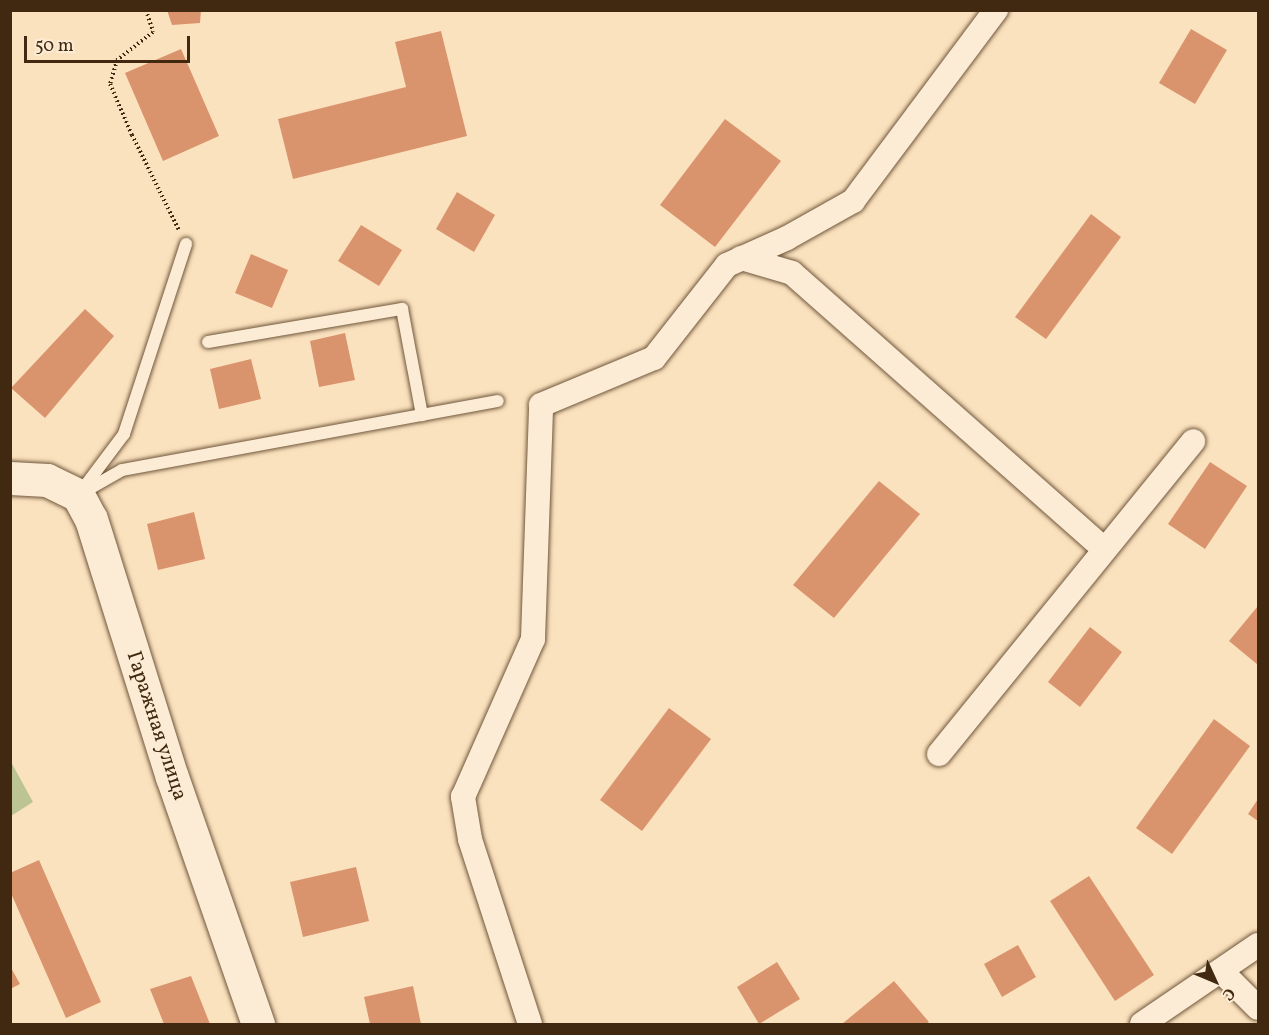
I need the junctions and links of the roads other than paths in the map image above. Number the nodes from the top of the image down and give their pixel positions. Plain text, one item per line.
1 (996, 10) edge
2 (186, 244) road end
3 (741, 258) junction
4 (208, 342) dead end
5 (498, 401) dead end
6 (422, 414) junction
7 (1193, 441) dead end
8 (33, 476) edge
9 (78, 495) junction
10 (1104, 549) junction
11 (939, 754) dead end
12 (1258, 945) edge
13 (1221, 971) junction
14 (1258, 1008) edge
15 (258, 1024) edge
16 (530, 1024) edge
17 (1142, 1024) edge

1 - 3 street
2 - 9 lane
3 - 10 street
3 - 16 street
4 - 6 lane
5 - 6 lane
6 - 9 lane
7 - 10 street
8 - 9 street
9 - 15 street, Гаражная улица
10 - 11 street
12 - 13 street
13 - 14 street
13 - 17 street

